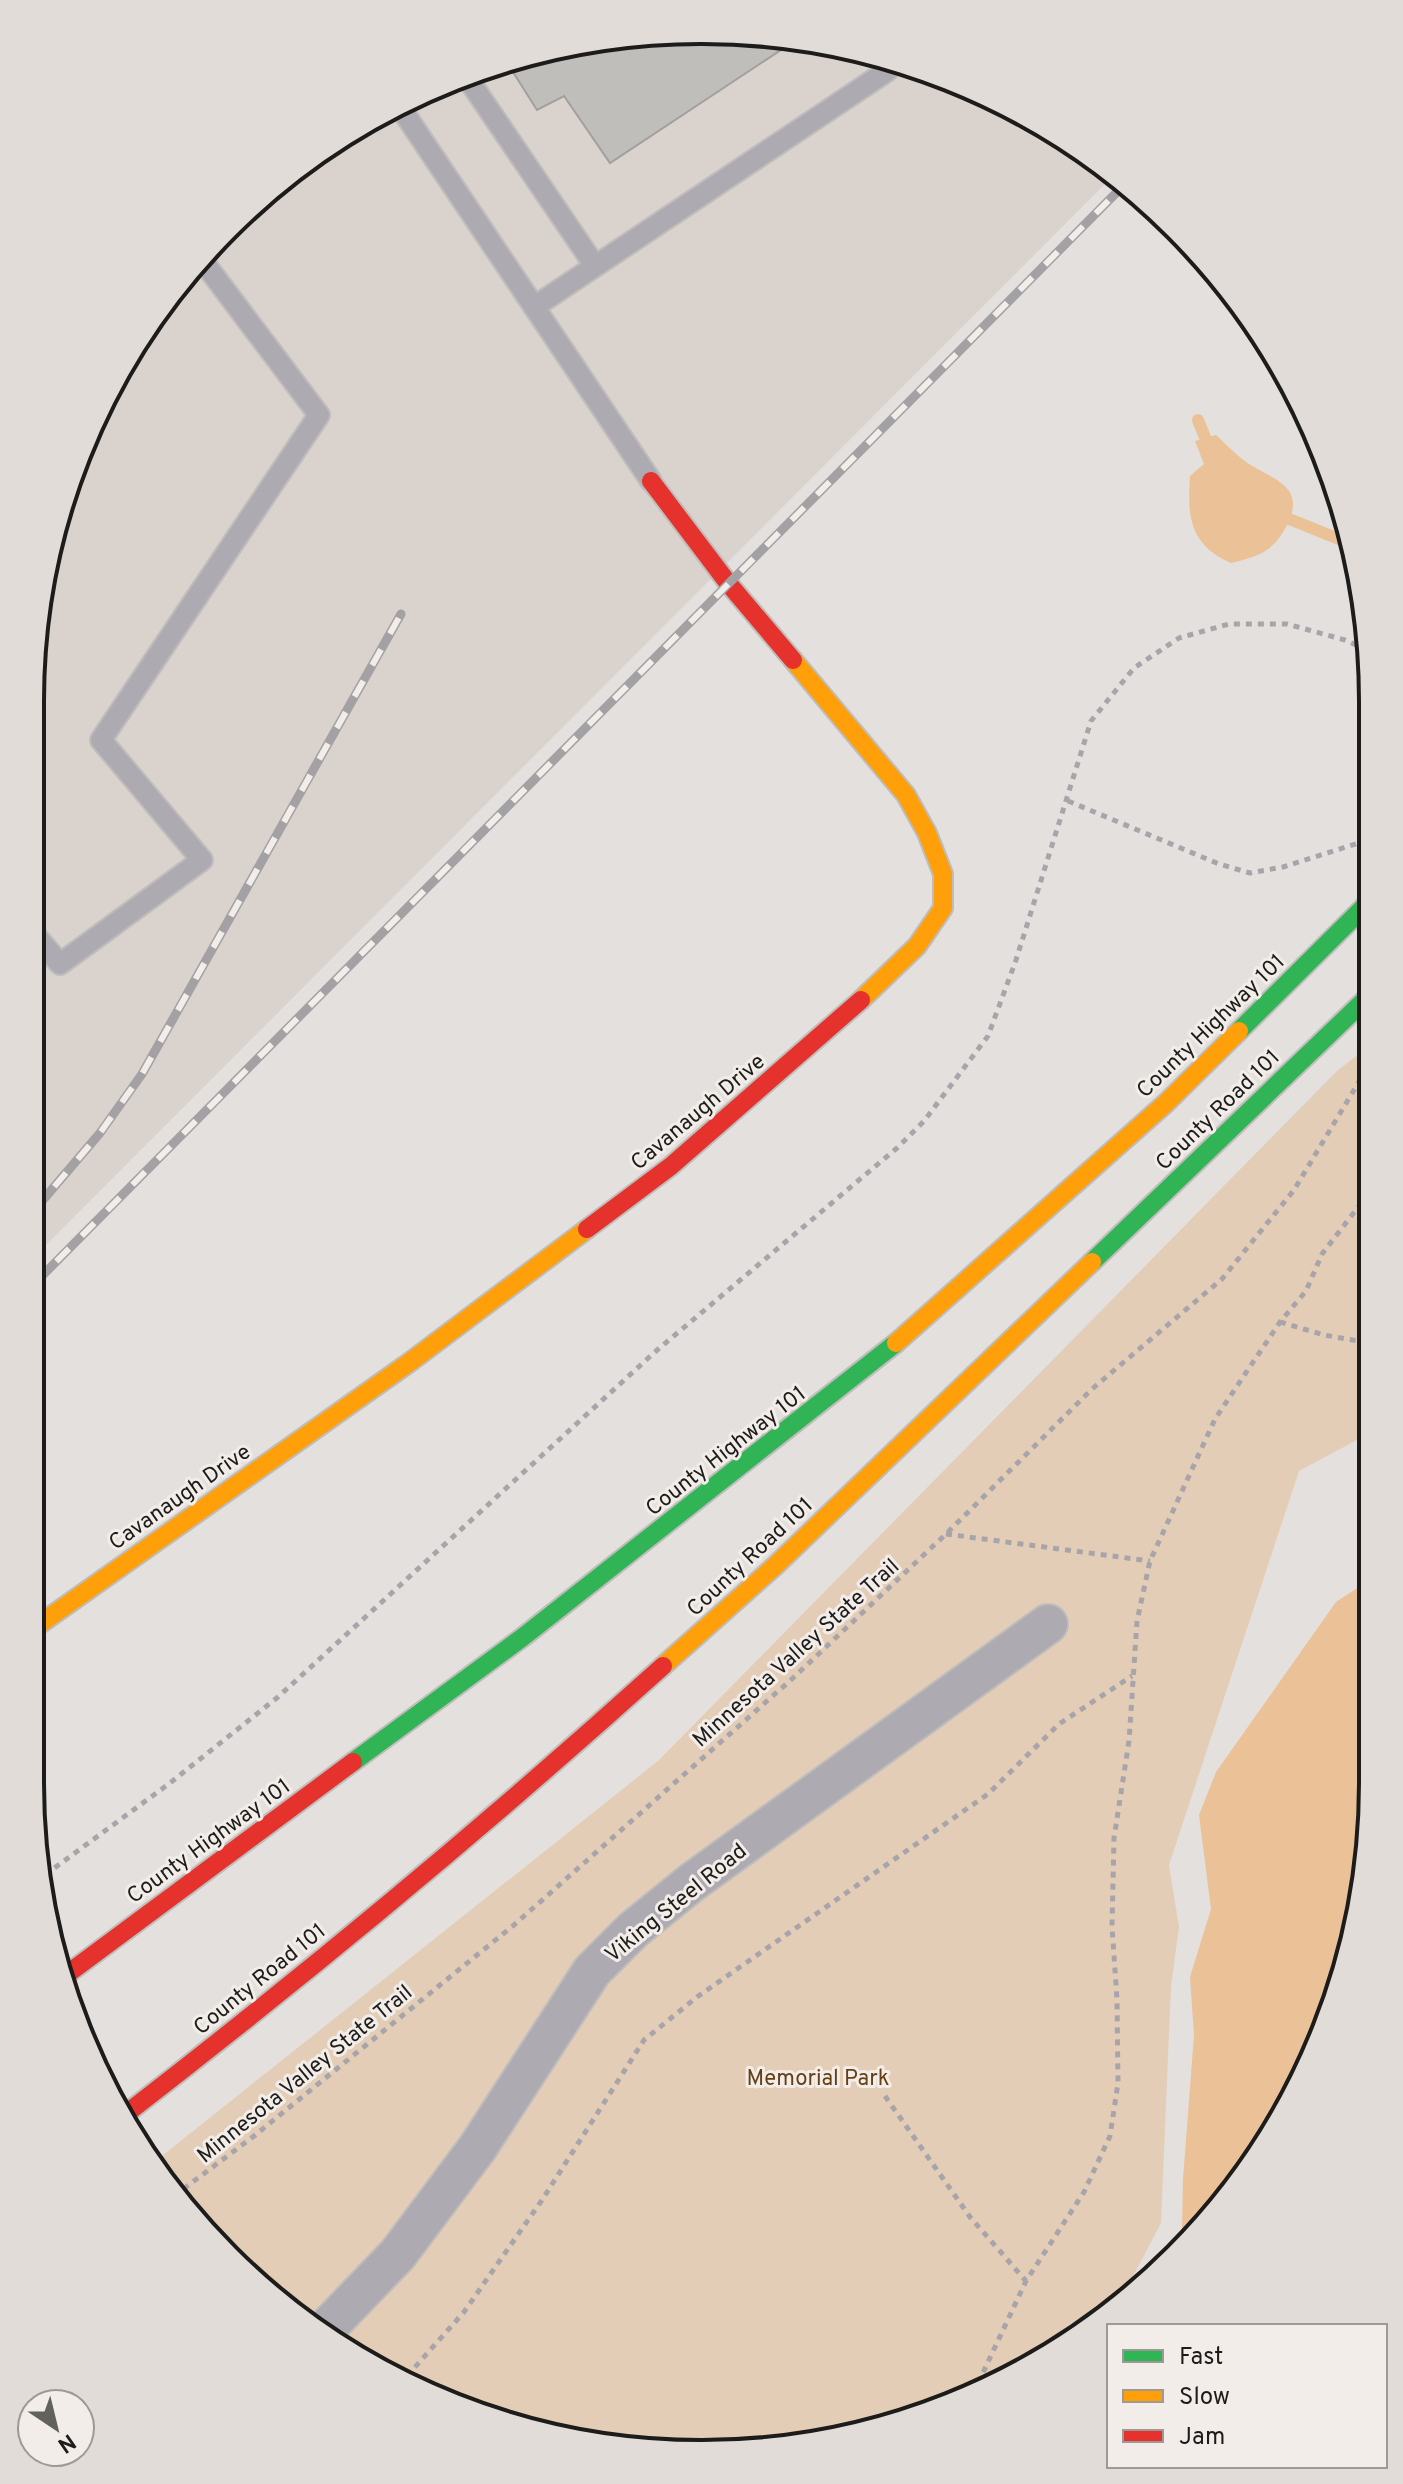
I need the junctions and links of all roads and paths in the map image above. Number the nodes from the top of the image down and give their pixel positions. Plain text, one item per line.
1 (887, 71) edge
2 (472, 86) edge
3 (405, 115) edge
4 (595, 266) junction
5 (208, 267) edge
6 (534, 307) junction
7 (651, 481) joint
8 (1356, 645) edge
9 (1068, 801) junction
10 (1359, 843) edge
11 (1359, 912) edge
12 (44, 945) edge
13 (1359, 1006) edge
14 (1359, 1082) edge
15 (1359, 1206) edge
16 (1280, 1322) junction
17 (1359, 1341) edge
18 (946, 1534) junction
19 (1150, 1561) junction
20 (44, 1621) edge
21 (1048, 1624) dead end
22 (1132, 1676) junction
23 (50, 1871) edge
24 (72, 1971) edge
25 (885, 2096) dead end
26 (131, 2110) edge
27 (184, 2188) edge
28 (1026, 2281) junction
29 (330, 2325) edge
30 (411, 2372) edge
31 (981, 2377) edge

1 - 4 lane
2 - 4 lane
3 - 6 lane
4 - 6 lane
5 - 12 lane
6 - 7 lane
7 - 20 main road, Cavanaugh Drive
8 - 9 path
9 - 10 path
9 - 23 path
11 - 24 main road, County Highway 101
13 - 26 main road, County Road 101
14 - 18 path, Minnesota Valley State Trail
15 - 16 path
16 - 17 path
16 - 19 path
18 - 19 path
18 - 27 path, Minnesota Valley State Trail
19 - 22 path
21 - 29 street, Viking Steel Road
22 - 28 path
22 - 30 path
25 - 28 path
28 - 31 path

